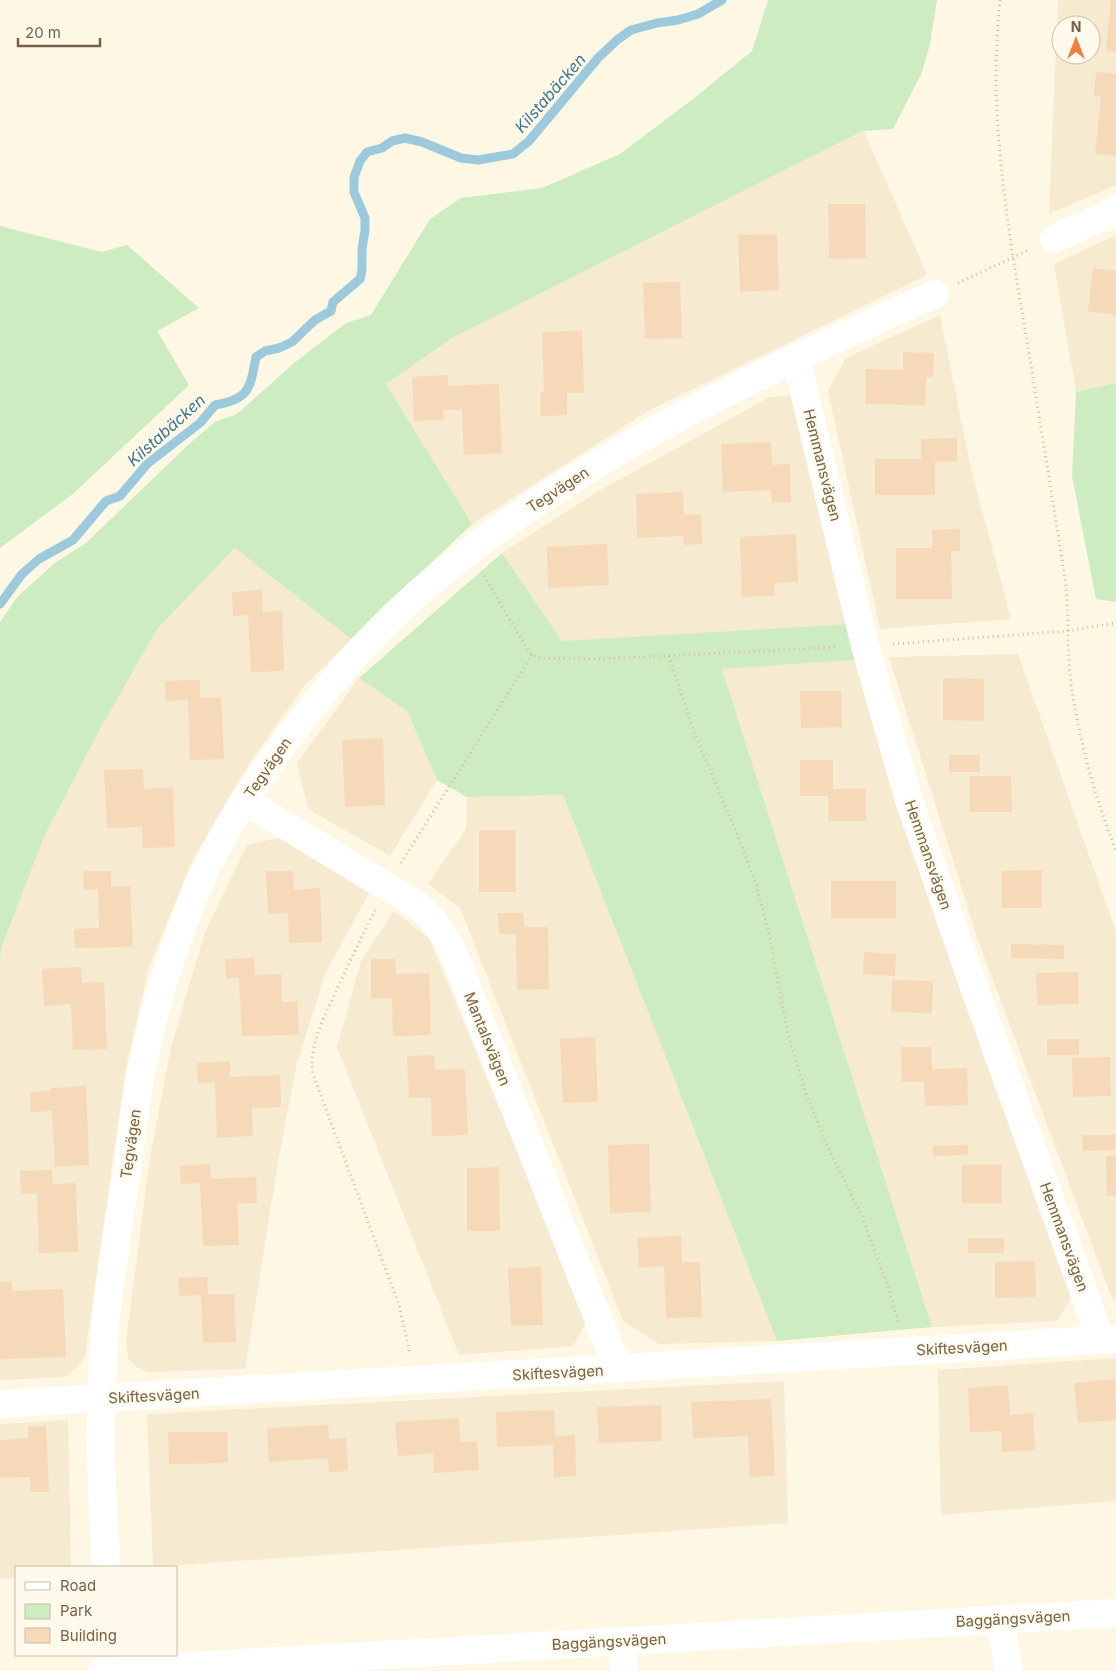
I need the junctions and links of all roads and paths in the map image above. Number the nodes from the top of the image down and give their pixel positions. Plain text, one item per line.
1 (1000, 0) edge
2 (1116, 210) edge
3 (1054, 239) joint
4 (1012, 258) junction
5 (935, 294) joint
6 (796, 358) junction
7 (469, 552) junction
8 (1116, 623) edge
9 (1067, 631) junction
10 (865, 646) junction
11 (532, 655) junction
12 (669, 656) junction
13 (245, 801) junction
14 (1116, 851) edge
15 (388, 887) junction
16 (1109, 1340) edge
17 (906, 1352) junction
18 (618, 1369) junction
19 (415, 1381) junction
20 (102, 1399) junction
21 (0, 1404) edge
22 (106, 1566) edge
23 (1116, 1613) edge
24 (1000, 1619) junction
25 (622, 1641) junction
26 (110, 1656) edge
27 (111, 1670) edge
28 (102, 1671) edge
29 (624, 1671) edge
30 (1009, 1671) edge

1 - 4 path
2 - 3 street
3 - 4 path
4 - 5 path
4 - 9 path
5 - 6 street, Tegvägen
6 - 7 street, Tegvägen
6 - 10 street, Hemmansvägen
7 - 11 path
7 - 13 street, Tegvägen
8 - 9 path
9 - 10 path
9 - 14 path
10 - 12 path
10 - 16 street, Hemmansvägen
11 - 12 path
11 - 15 path
12 - 17 path
13 - 15 street, Mantalsvägen
13 - 20 street, Tegvägen
15 - 18 street, Mantalsvägen
15 - 19 path
16 - 17 street, Skiftesvägen
17 - 18 street, Skiftesvägen
18 - 19 street, Skiftesvägen
19 - 20 street, Skiftesvägen
20 - 21 street, Skiftesvägen
20 - 22 street, Tegvägen
23 - 24 street, Baggängsvägen
24 - 25 street, Baggängsvägen
24 - 30 street
25 - 27 street, Baggängsvägen
25 - 29 street
26 - 27 street
27 - 28 street, Baggängsvägen

